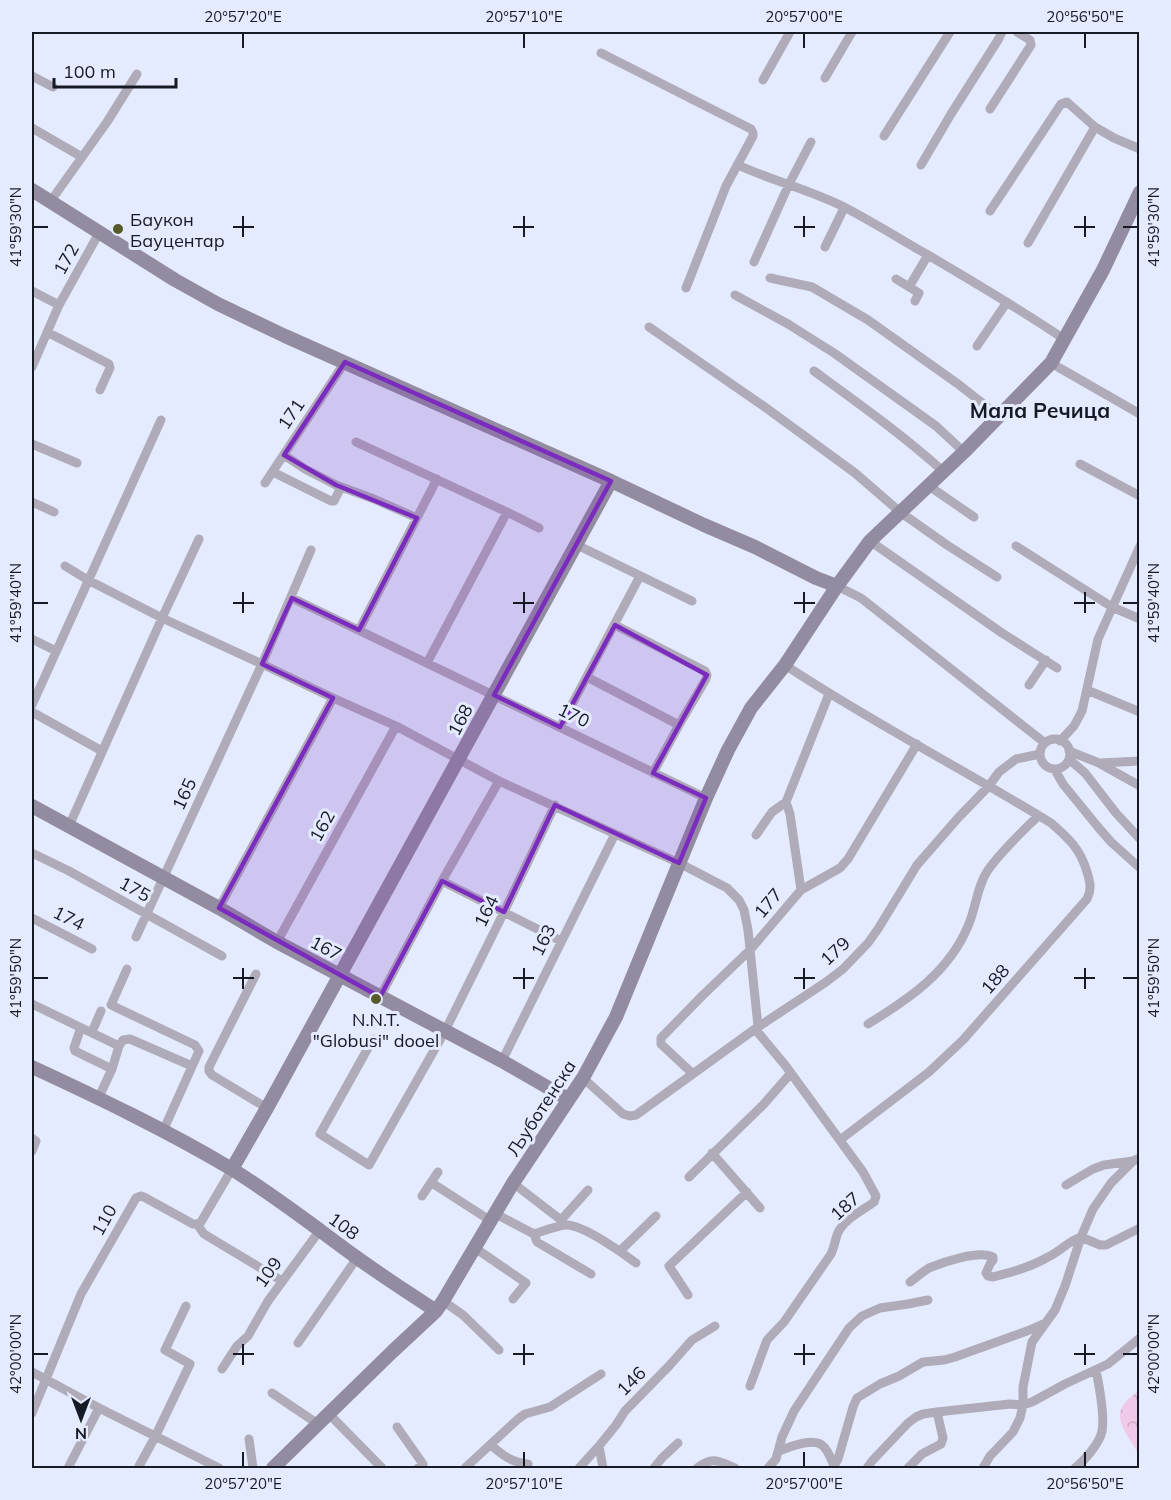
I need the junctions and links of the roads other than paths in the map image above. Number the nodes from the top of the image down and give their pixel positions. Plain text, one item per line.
1 (790, 32) edge
2 (852, 32) edge
3 (950, 32) edge
4 (1002, 32) edge
5 (1017, 32) edge
6 (601, 53) dead end
7 (137, 74) dead end
8 (32, 76) edge
9 (825, 78) dead end
10 (763, 80) dead end
11 (53, 87) dead end
12 (990, 109) dead end
13 (1095, 127) junction
14 (32, 128) edge
15 (884, 136) dead end
16 (811, 142) dead end
17 (1140, 149) edge
18 (82, 157) junction
19 (738, 165) junction
20 (921, 165) dead end
21 (789, 184) junction
22 (32, 190) edge
23 (1140, 192) edge
24 (50, 202) junction
25 (844, 207) junction
26 (990, 212) dead end
27 (99, 233) junction
28 (1028, 243) dead end
29 (825, 247) dead end
30 (928, 255) junction
31 (754, 262) dead end
32 (770, 278) dead end
33 (896, 279) dead end
34 (909, 287) junction
35 (687, 288) dead end
36 (32, 291) edge
37 (735, 294) dead end
38 (915, 301) dead end
39 (1007, 302) junction
40 (59, 305) junction
41 (649, 327) dead end
42 (47, 332) junction
43 (1064, 339) junction
44 (977, 346) dead end
45 (345, 362) junction
46 (1051, 363) junction
47 (32, 367) edge
48 (814, 371) dead end
49 (100, 390) dead end
50 (1140, 414) edge
51 (999, 416) junction
52 (161, 420) dead end
53 (356, 442) dead end
54 (32, 444) edge
55 (964, 452) junction
56 (284, 455) junction
57 (77, 463) dead end
58 (1080, 464) dead end
59 (273, 471) junction
60 (944, 472) junction
61 (437, 479) junction
62 (610, 481) junction
63 (265, 483) dead end
64 (929, 486) junction
65 (341, 487) junction
66 (1140, 496) edge
67 (32, 502) edge
68 (54, 512) dead end
69 (507, 512) junction
70 (900, 512) junction
71 (974, 517) dead end
72 (417, 518) junction
73 (539, 528) dead end
74 (199, 539) dead end
75 (870, 541) junction
76 (577, 545) junction
77 (1016, 546) dead end
78 (1140, 546) edge
79 (311, 550) dead end
80 (65, 566) dead end
81 (640, 576) junction
82 (997, 577) dead end
83 (88, 580) junction
84 (837, 586) junction
85 (292, 598) junction
86 (692, 601) dead end
87 (1112, 607) junction
88 (162, 618) junction
89 (1140, 619) edge
90 (615, 625) junction
91 (359, 630) junction
92 (32, 639) edge
93 (56, 651) junction
94 (1046, 660) junction
95 (427, 663) junction
96 (262, 664) junction
97 (785, 665) junction
98 (1057, 668) dead end
99 (587, 677) junction
100 (1029, 685) dead end
101 (1087, 690) junction
102 (829, 694) junction
103 (494, 695) junction
104 (333, 698) junction
105 (32, 705) edge
106 (32, 712) edge
107 (1140, 712) edge
108 (679, 725) junction
109 (396, 726) junction
110 (560, 727) junction
111 (1060, 741) junction
112 (1045, 743) junction
113 (917, 744) junction
114 (102, 751) junction
115 (1040, 754) junction
116 (1069, 755) junction
117 (458, 761) junction
118 (1140, 761) edge
119 (1099, 763) junction
120 (1055, 770) junction
121 (653, 773) junction
122 (499, 781) junction
123 (1140, 786) edge
124 (988, 787) junction
125 (706, 798) junction
126 (786, 802) junction
127 (555, 805) junction
128 (32, 806) edge
129 (1038, 816) junction
130 (69, 826) junction
131 (615, 834) junction
132 (756, 835) dead end
133 (1140, 839) edge
134 (32, 853) edge
135 (679, 863) junction
136 (1140, 868) edge
137 (164, 878) junction
138 (442, 881) junction
139 (801, 890) junction
140 (219, 909) junction
141 (504, 912) junction
142 (147, 915) junction
143 (32, 918) edge
144 (136, 937) dead end
145 (561, 940) junction
146 (277, 942) junction
147 (92, 949) dead end
148 (750, 950) junction
149 (222, 956) dead end
150 (127, 969) dead end
151 (256, 974) dead end
152 (339, 975) junction
153 (380, 997) junction
154 (32, 1006) edge
155 (101, 1011) dead end
156 (868, 1024) dead end
157 (757, 1028) junction
158 (445, 1031) junction
159 (92, 1032) junction
160 (79, 1033) dead end
161 (373, 1039) dead end
162 (119, 1046) junction
163 (502, 1061) junction
164 (192, 1066) junction
165 (32, 1067) edge
166 (112, 1069) junction
167 (791, 1073) junction
168 (693, 1074) junction
169 (583, 1078) junction
170 (99, 1097) junction
171 (568, 1099) junction
172 (267, 1108) junction
173 (163, 1131) junction
174 (32, 1138) edge
175 (840, 1140) junction
176 (32, 1150) edge
177 (712, 1153) junction
178 (1136, 1160) edge
179 (232, 1169) junction
180 (438, 1172) dead end
181 (689, 1177) dead end
182 (432, 1183) junction
183 (513, 1183) junction
184 (1066, 1185) dead end
185 (588, 1190) dead end
186 (747, 1192) junction
187 (422, 1196) dead end
188 (760, 1208) dead end
189 (656, 1216) dead end
190 (494, 1218) junction
191 (197, 1224) junction
192 (1140, 1228) edge
193 (320, 1230) junction
194 (534, 1234) junction
195 (1081, 1237) junction
196 (475, 1248) junction
197 (620, 1251) junction
198 (357, 1258) junction
199 (636, 1263) dead end
200 (591, 1274) dead end
201 (282, 1281) junction
202 (910, 1282) dead end
203 (688, 1295) dead end
204 (513, 1299) dead end
205 (928, 1300) dead end
206 (186, 1306) dead end
207 (439, 1306) junction
208 (1046, 1323) junction
209 (715, 1326) dead end
210 (1140, 1338) edge
211 (298, 1343) dead end
212 (499, 1350) dead end
213 (222, 1369) dead end
214 (1096, 1370) junction
215 (32, 1372) edge
216 (601, 1374) dead end
217 (46, 1378) junction
218 (750, 1386) dead end
219 (272, 1393) dead end
220 (1023, 1405) junction
221 (99, 1408) junction
222 (937, 1412) junction
223 (32, 1413) edge
224 (329, 1414) junction
225 (318, 1424) junction
226 (397, 1427) dead end
227 (155, 1437) junction
228 (249, 1438) dead end
229 (678, 1443) dead end
230 (491, 1444) junction
231 (599, 1446) junction
232 (779, 1451) junction
233 (528, 1464) dead end
234 (834, 1467) edge
235 (68, 1468) edge
236 (138, 1468) edge
237 (219, 1468) edge
238 (253, 1468) edge
239 (273, 1468) edge
240 (382, 1468) edge
241 (418, 1468) edge
242 (465, 1468) edge
243 (579, 1468) edge
244 (603, 1468) edge
245 (654, 1468) edge
246 (697, 1468) edge
247 (735, 1468) edge
248 (768, 1468) edge
249 (867, 1468) edge
250 (908, 1468) edge
251 (983, 1468) edge
252 (1075, 1468) edge

1 - 10 street
2 - 9 street
3 - 15 street
4 - 20 street
5 - 12 street
6 - 19 street
7 - 18 street
8 - 11 street
13 - 17 street
13 - 26 street
13 - 28 street
14 - 18 street
16 - 21 street
18 - 24 street
19 - 21 street
19 - 35 street
21 - 25 street
21 - 31 street
22 - 24 street
23 - 43 street, Љуботенска
24 - 27 street
25 - 29 street
25 - 30 street
27 - 40 street, 172
27 - 45 street
30 - 34 street
30 - 39 street
32 - 51 street
33 - 34 street
34 - 38 street
36 - 40 street
37 - 55 street
39 - 43 street
39 - 44 street
40 - 42 street, 172
41 - 70 street
42 - 47 street, 172
42 - 49 street
43 - 46 street, Љуботенска
45 - 56 street, 171
45 - 62 street
46 - 50 street
46 - 51 street, Љуботенска
48 - 60 street
51 - 55 street, Љуботенска
52 - 83 street
53 - 61 street
54 - 57 street
55 - 60 street, Љуботенска
56 - 59 street, 171
56 - 65 street
58 - 66 street
59 - 63 street, 171
59 - 65 street
60 - 64 street, Љуботенска
61 - 69 street
61 - 72 street
62 - 76 street, 168
62 - 84 street
64 - 70 street, Љуботенска
64 - 71 street
65 - 72 street
67 - 68 street
69 - 73 street
69 - 95 street
70 - 75 street, Љуботенска
70 - 82 street
72 - 91 street
74 - 88 street
75 - 84 street, Љуботенска
75 - 94 street
76 - 81 street
76 - 103 street, 168
77 - 87 street
78 - 87 street
79 - 85 street, 165
80 - 83 street
81 - 86 street
81 - 90 street
83 - 88 street
83 - 93 street
84 - 97 street, Љуботенска
84 - 112 street
85 - 91 street, 170
85 - 96 street, 165
87 - 89 street
87 - 101 street
88 - 96 street
88 - 114 street
90 - 99 street
90 - 108 street
91 - 95 street, 170
92 - 93 street
93 - 105 street
94 - 98 street
94 - 100 street
95 - 103 street, 170
96 - 104 street
96 - 137 street, 165
97 - 102 street, 188
97 - 125 street, Љуботенска
99 - 108 street
99 - 110 street
101 - 107 street
101 - 111 street
102 - 113 street, 188
102 - 126 street
103 - 110 street, 170
103 - 117 street, 168
104 - 109 street
104 - 140 street
106 - 114 street
108 - 121 street
109 - 117 street
109 - 146 street, 162
110 - 121 street, 170
111 - 112 street
111 - 116 street
112 - 115 street
113 - 124 street, 188
113 - 139 street, 177
114 - 130 street
115 - 120 street
115 - 124 street, 179
116 - 119 street
116 - 120 street
116 - 133 street
117 - 122 street
117 - 152 street, 168
118 - 119 street
119 - 123 street
120 - 136 street
121 - 125 street, 170
122 - 127 street
122 - 138 street
124 - 129 street, 188
124 - 157 street, 179
125 - 135 street, Љуботенска
126 - 132 street
126 - 139 street
127 - 131 street
127 - 141 street, 164
128 - 130 street, 167
129 - 156 street
129 - 175 street, 188
130 - 137 street, 167
131 - 135 street
131 - 145 street, 163
134 - 142 street, 175
135 - 148 street
135 - 169 street, Љуботенска
137 - 140 street, 167
137 - 142 street, 165
138 - 141 street
138 - 153 street
139 - 148 street, 177
140 - 146 street, 167
141 - 145 street
141 - 158 street, 164
142 - 144 street, 165
142 - 149 street, 175
143 - 147 street, 174
145 - 163 street, 163
146 - 152 street, 167
148 - 157 street
148 - 168 street, 177
150 - 164 street
151 - 172 street
152 - 153 street, 167
152 - 172 street
153 - 158 street, 167
154 - 159 street
155 - 159 street
157 - 167 street, 187
157 - 168 street, 179
158 - 161 street, 164
158 - 163 street, 167
159 - 162 street
160 - 166 street
162 - 164 street
162 - 166 street
163 - 171 street, 167
164 - 173 street
165 - 170 street, 108
166 - 170 street
167 - 175 street, 187
167 - 177 street
168 - 169 street, 179
169 - 171 street, Љуботенска
170 - 173 street, 108
171 - 183 street, Љуботенска
172 - 179 street
173 - 179 street, 108
174 - 176 street
175 - 218 street, 187
177 - 181 street
177 - 186 street
178 - 184 street
178 - 195 street
179 - 191 street
179 - 193 street, 108
180 - 182 street
182 - 187 street
182 - 190 street
183 - 185 street
183 - 190 street, Љуботенска
186 - 188 street
186 - 203 street
189 - 197 street
190 - 194 street
190 - 196 street, Љуботенска
191 - 201 street
191 - 217 street, 110
192 - 195 street
193 - 198 street, 108
193 - 201 street, 109
194 - 197 street
194 - 200 street
195 - 202 street
195 - 208 street
196 - 204 street
196 - 207 street, Љуботенска
197 - 199 street
198 - 207 street, 108
198 - 211 street
201 - 213 street, 109
205 - 232 street
206 - 227 street
207 - 212 street
207 - 224 street, Љуботенска
208 - 220 street
208 - 234 street
209 - 231 street, 146
210 - 214 street
214 - 220 street
214 - 252 street
215 - 217 street
216 - 230 street, 146
217 - 221 street
217 - 223 street
219 - 225 street
220 - 222 street
220 - 251 street
221 - 227 street
221 - 235 street
222 - 249 street
222 - 250 street
224 - 225 street, Љуботенска
224 - 240 street
225 - 239 street, Љуботенска
226 - 241 street
227 - 236 street
227 - 237 street
228 - 238 street
229 - 245 street
230 - 233 street
230 - 242 street, 146
231 - 243 street, 146
231 - 244 street
232 - 234 street
232 - 248 street
246 - 247 street

